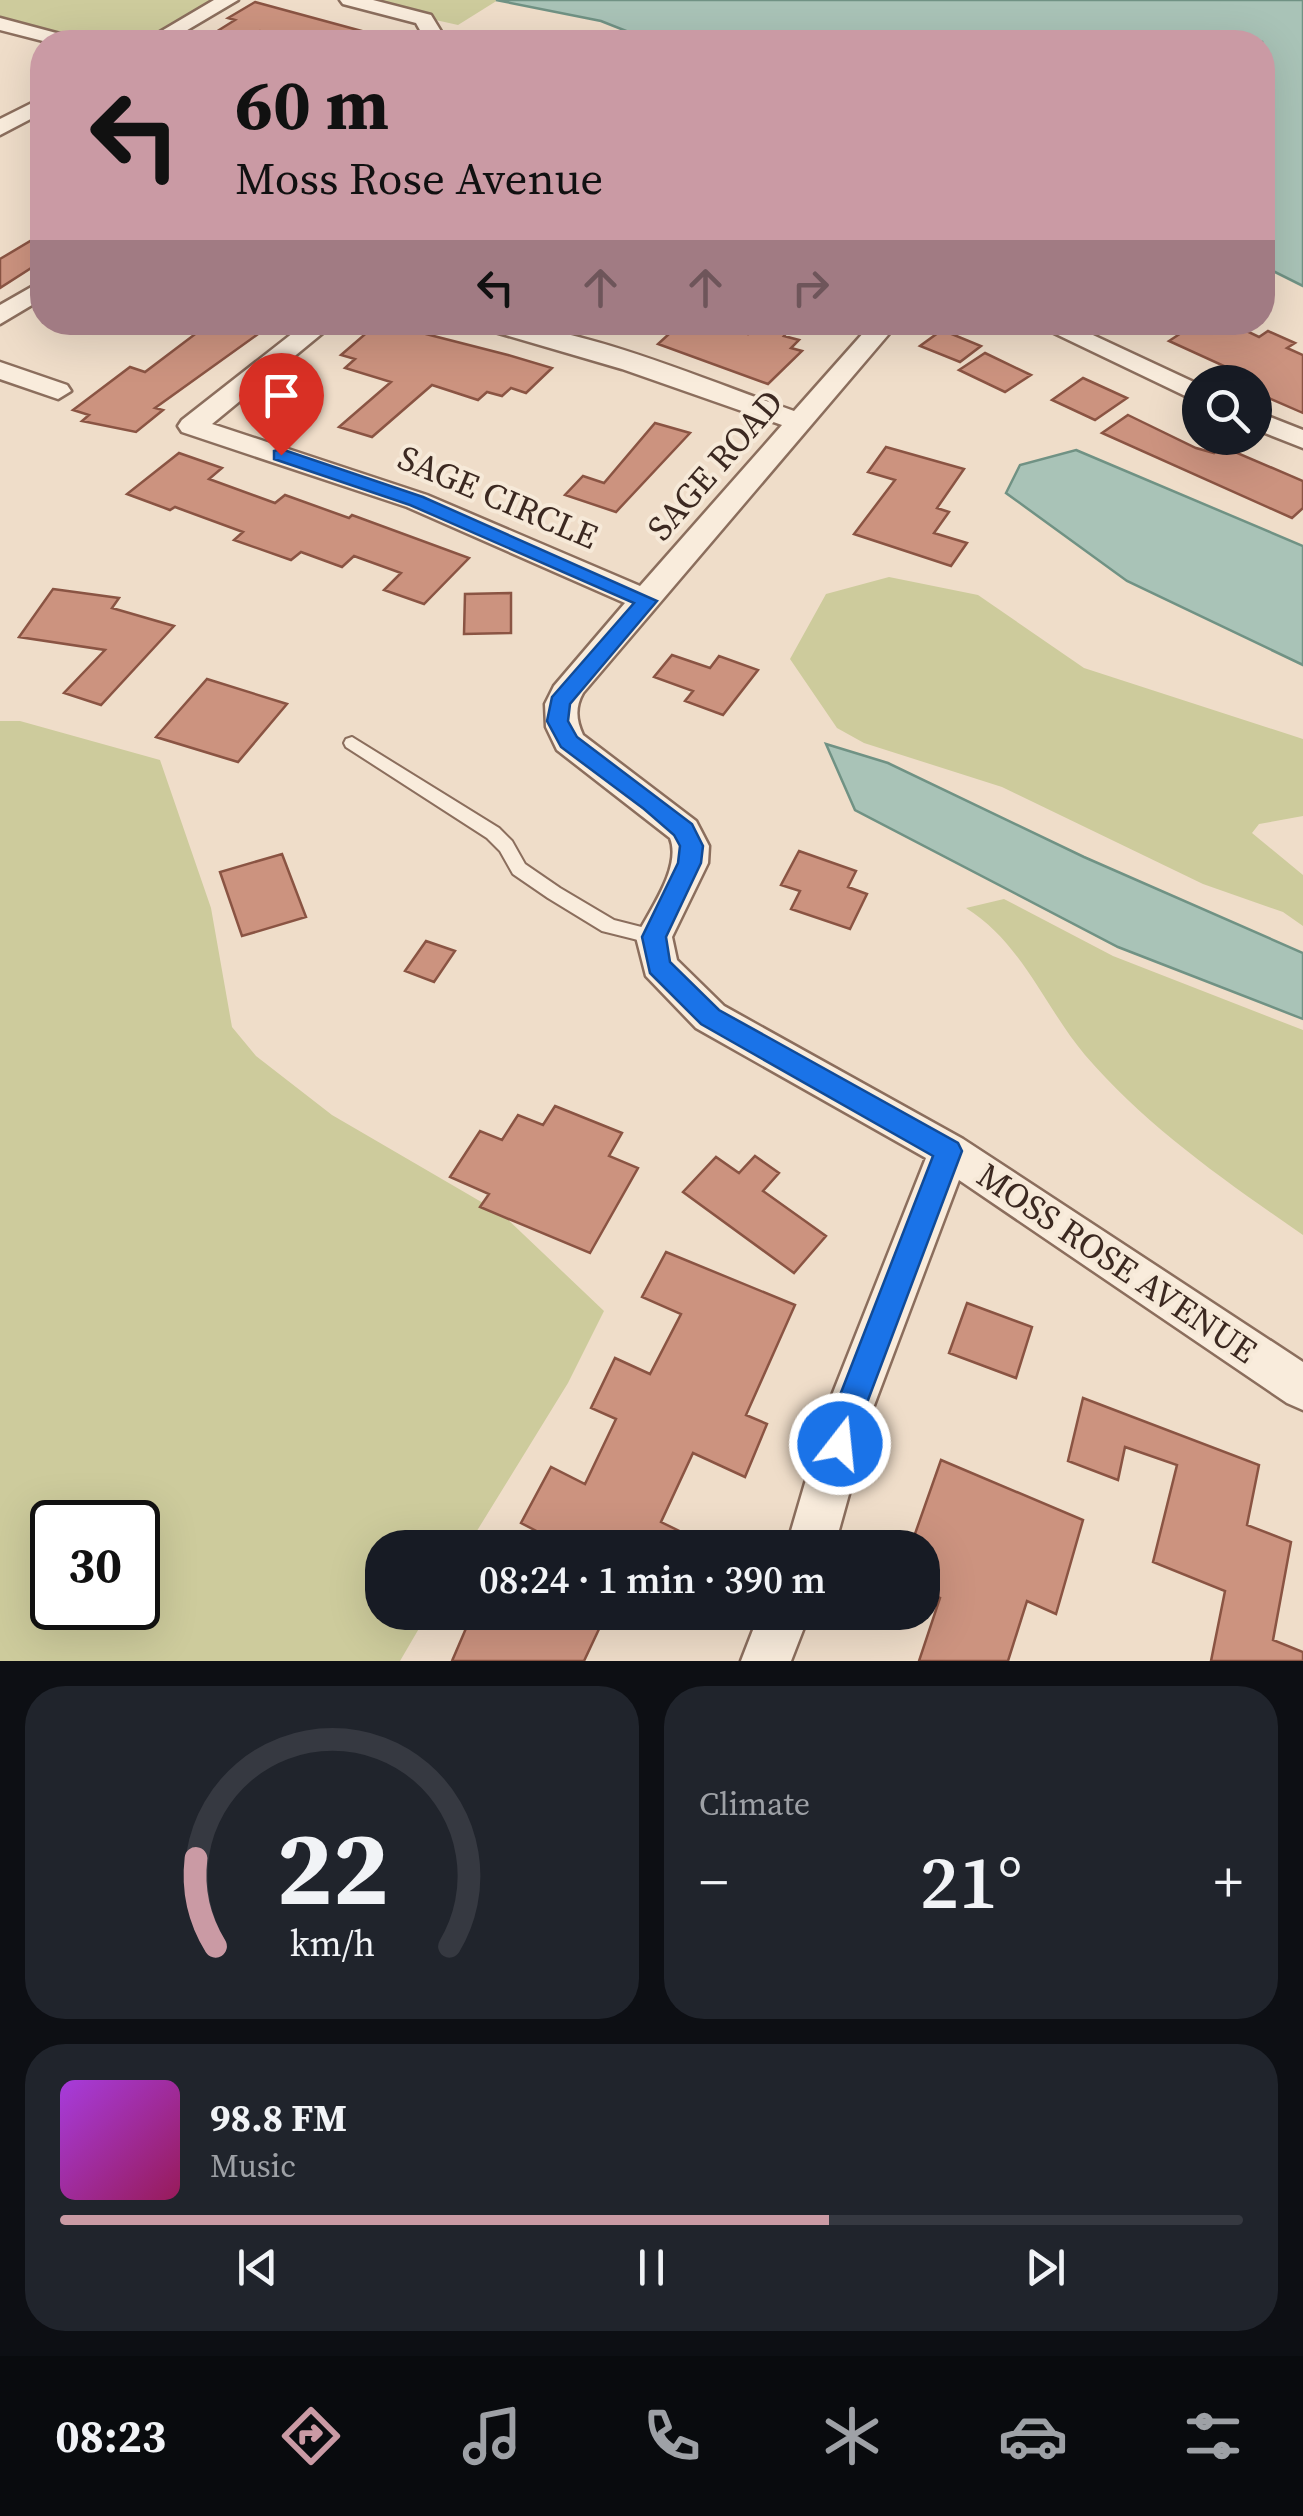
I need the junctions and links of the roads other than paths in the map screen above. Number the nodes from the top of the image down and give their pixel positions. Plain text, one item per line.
1 (228, 0) edge
2 (350, 0) edge
3 (0, 24) edge
4 (175, 30) edge
5 (421, 30) edge
6 (30, 32) edge
7 (30, 111) edge
8 (0, 128) edge
9 (30, 296) edge
10 (0, 316) edge
11 (308, 335) edge
12 (533, 335) edge
13 (876, 335) edge
14 (1071, 335) edge
15 (0, 370) edge
16 (1182, 386) edge
17 (58, 391) dead end
18 (801, 423) junction
19 (1272, 426) edge
20 (1303, 440) edge
21 (647, 601) junction
22 (352, 743) dead end
23 (654, 937) junction
24 (948, 1151) junction
25 (1303, 1388) edge
26 (815, 1530) edge
27 (778, 1630) edge
28 (766, 1661) edge

1 - 4 street
2 - 5 street
3 - 6 street
7 - 8 street
9 - 10 street
11 - 21 street, SAGE CIRCLE
12 - 18 street
13 - 18 street, SAGE ROAD
14 - 16 street
15 - 17 street
18 - 21 street, SAGE ROAD
19 - 20 street
21 - 23 street, SAGE ROAD
22 - 23 lane
23 - 24 street, MOSS ROSE AVENUE
24 - 25 street, MOSS ROSE AVENUE
24 - 26 street
27 - 28 street

